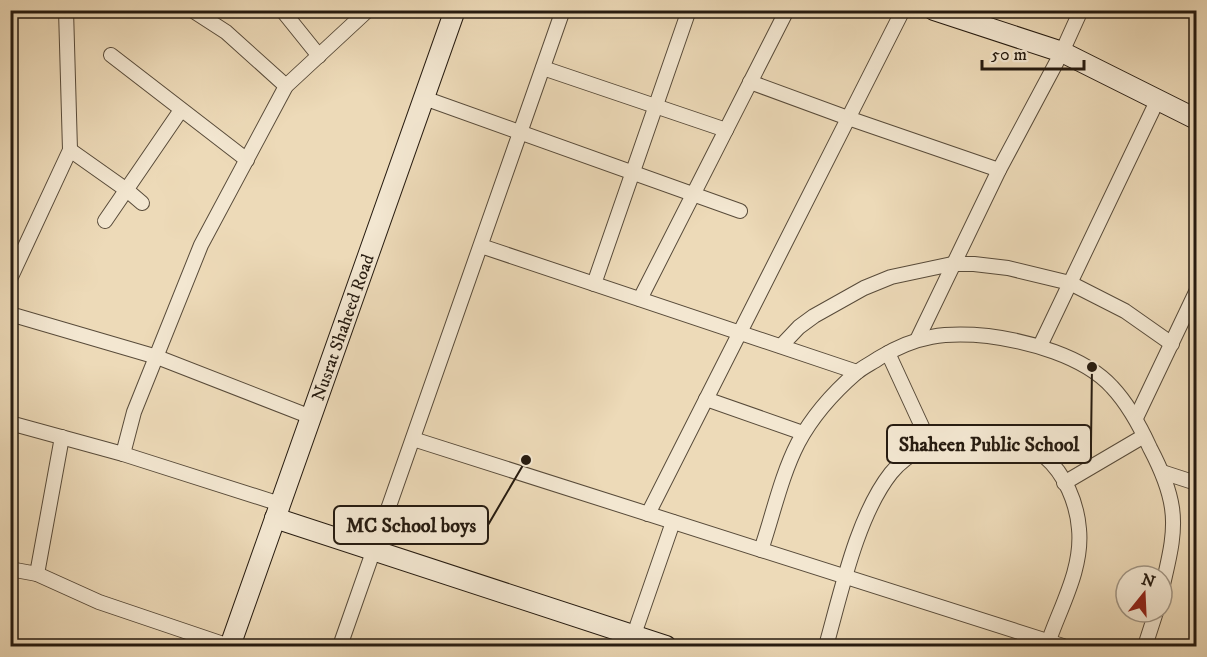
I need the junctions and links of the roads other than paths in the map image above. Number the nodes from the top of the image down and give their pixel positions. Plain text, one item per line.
1 (66, 10) edge
2 (192, 10) edge
3 (282, 10) edge
4 (368, 10) edge
5 (563, 10) edge
6 (689, 10) edge
7 (787, 10) edge
8 (903, 10) edge
9 (934, 10) edge
10 (1081, 10) edge
11 (451, 13) edge
12 (1062, 52) junction
13 (111, 55) dead end
14 (319, 56) junction
15 (543, 68) junction
16 (750, 82) junction
17 (286, 86) junction
18 (424, 98) junction
19 (1158, 99) junction
20 (656, 106) junction
21 (181, 110) junction
22 (848, 118) junction
23 (1197, 119) edge
24 (726, 129) junction
25 (520, 133) junction
26 (70, 150) junction
27 (247, 160) junction
28 (999, 170) junction
29 (632, 173) junction
30 (128, 191) junction
31 (694, 194) junction
32 (142, 204) dead end
33 (740, 211) dead end
34 (105, 221) dead end
35 (481, 246) junction
36 (952, 264) junction
37 (10, 279) edge
38 (1070, 283) junction
39 (594, 284) junction
40 (1197, 292) edge
41 (640, 299) junction
42 (10, 314) edge
43 (739, 332) junction
44 (918, 338) junction
45 (1172, 344) junction
46 (1040, 345) junction
47 (781, 346) junction
48 (888, 353) junction
49 (157, 357) junction
50 (857, 372) junction
51 (706, 399) junction
52 (311, 417) junction
53 (1136, 418) junction
54 (10, 423) edge
55 (804, 433) junction
56 (1144, 436) junction
57 (62, 437) junction
58 (413, 439) junction
59 (930, 444) junction
60 (123, 454) junction
61 (1162, 472) junction
62 (1064, 483) junction
63 (1197, 483) edge
64 (278, 511) junction
65 (648, 514) junction
66 (673, 522) junction
67 (761, 550) junction
68 (374, 551) junction
69 (1167, 564) edge
70 (10, 569) edge
71 (37, 574) junction
72 (846, 577) junction
73 (1152, 624) edge
74 (632, 641) edge
75 (1048, 644) edge
76 (230, 646) edge
77 (340, 646) edge
78 (666, 646) edge
79 (826, 646) edge
80 (1063, 646) edge
81 (1145, 646) edge

1 - 26 street
2 - 17 street
3 - 14 street
4 - 14 street
5 - 15 street
6 - 20 street
7 - 16 street
8 - 22 street
9 - 12 street
10 - 12 street
11 - 18 street, Nusrat Shaheed Road
12 - 19 street
12 - 28 street
13 - 21 street
14 - 17 street
15 - 20 street
15 - 25 street
16 - 22 street
16 - 24 street
17 - 27 street
18 - 25 street
18 - 52 street, Nusrat Shaheed Road
19 - 23 street
19 - 38 street
20 - 24 street
20 - 29 street
21 - 27 street
21 - 30 street
22 - 28 street
22 - 43 street
24 - 31 street
25 - 29 street
25 - 35 street
26 - 30 street
26 - 37 street
27 - 49 street
28 - 36 street
29 - 31 street
29 - 39 street
30 - 32 street
30 - 34 street
31 - 33 street
31 - 41 street
35 - 39 street
35 - 58 street
36 - 38 street
36 - 44 street
36 - 47 street
38 - 45 street
38 - 46 street
39 - 41 street
40 - 45 street
41 - 43 street
42 - 49 street
43 - 47 street
43 - 51 street
44 - 46 street
44 - 48 street
45 - 53 street
46 - 53 street
47 - 50 street
48 - 50 street
48 - 59 street
49 - 52 street
49 - 60 street
50 - 55 street
51 - 55 street
51 - 65 street
52 - 64 street, Nusrat Shaheed Road
53 - 56 street
54 - 57 street
55 - 67 street
56 - 61 street
56 - 62 street
57 - 60 street
57 - 71 street
58 - 65 street
58 - 68 street
59 - 62 street
59 - 72 street
60 - 64 street
61 - 63 street
61 - 69 street
62 - 75 street
64 - 68 street
64 - 76 street, Nusrat Shaheed Road
65 - 66 street
66 - 67 street
66 - 74 street
67 - 72 street
68 - 74 street
68 - 77 street
70 - 71 street
71 - 76 street
72 - 75 street
72 - 79 street
73 - 81 street
74 - 78 street
75 - 80 street

